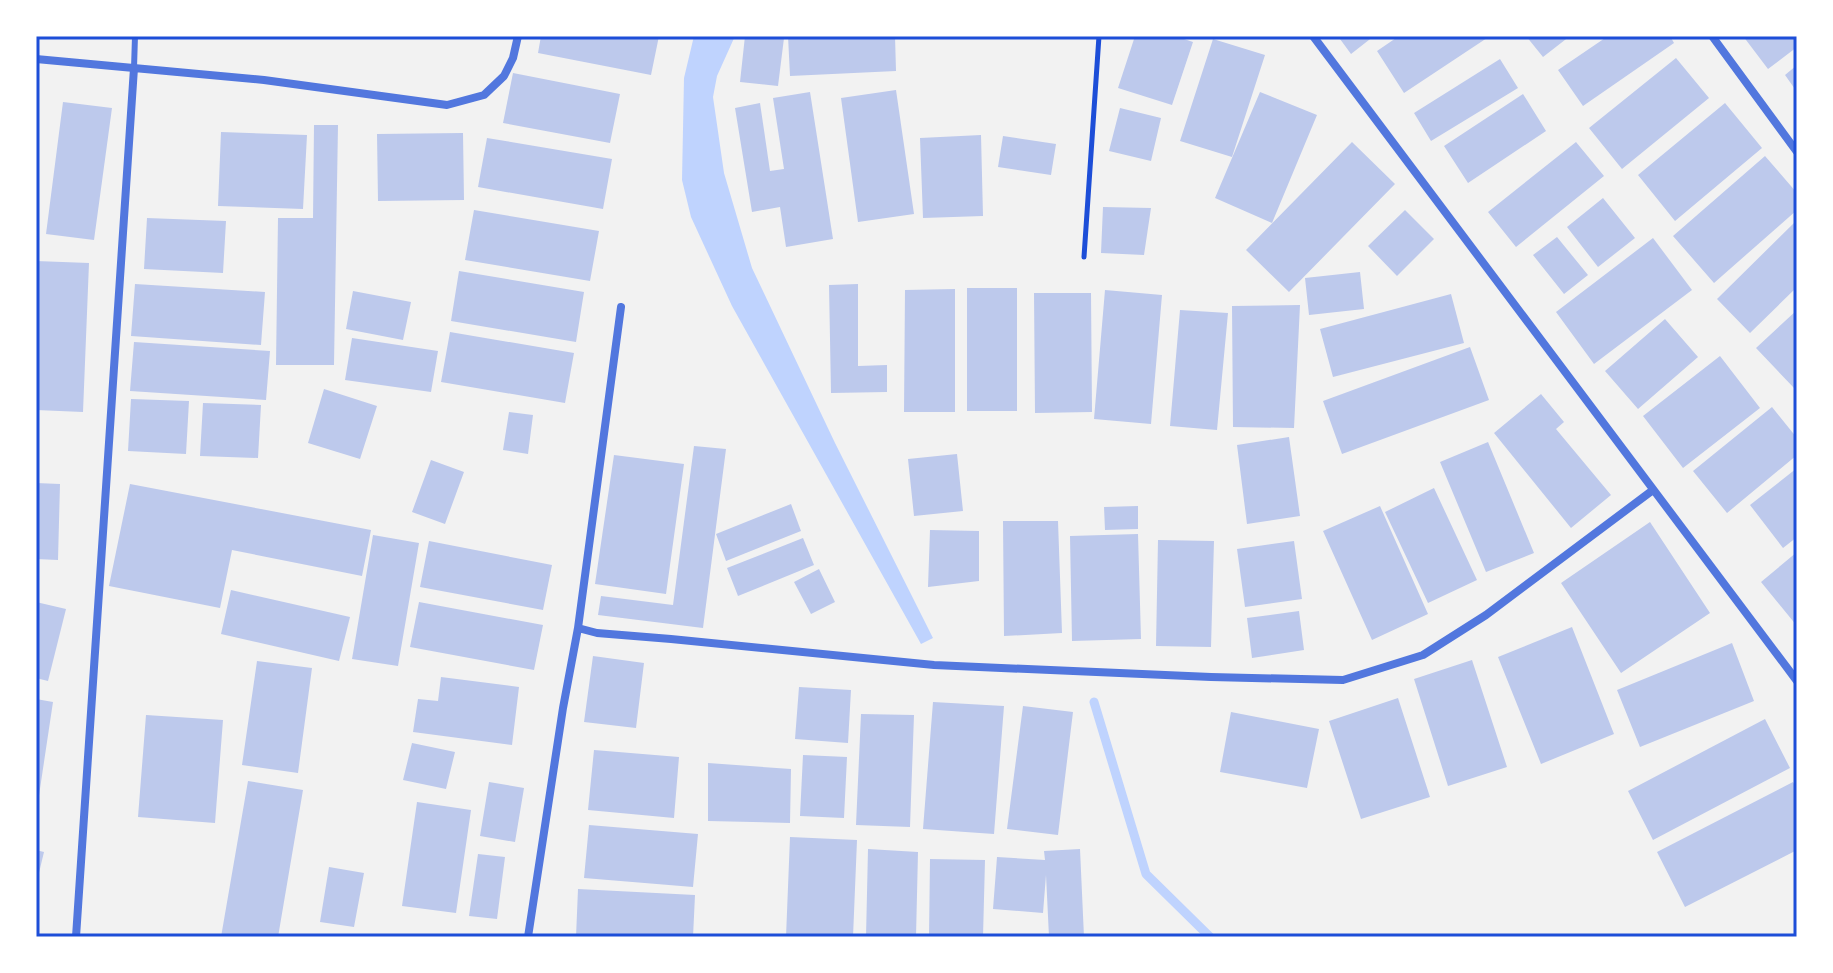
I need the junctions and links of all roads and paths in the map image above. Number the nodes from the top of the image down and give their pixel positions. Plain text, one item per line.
1 (135, 36) edge
2 (518, 36) edge
3 (1099, 36) edge
4 (1313, 36) edge
5 (1712, 36) edge
6 (36, 59) edge
7 (134, 68) junction
8 (1797, 152) edge
9 (1084, 257) dead end
10 (621, 307) dead end
11 (1653, 490) junction
12 (578, 628) junction
13 (1797, 681) edge
14 (76, 937) edge
15 (528, 937) edge

1 - 7 lane
2 - 7 street
3 - 9 path
4 - 11 street
5 - 8 street
6 - 7 street
7 - 14 street
10 - 12 street
11 - 12 street
11 - 13 street
12 - 15 street

